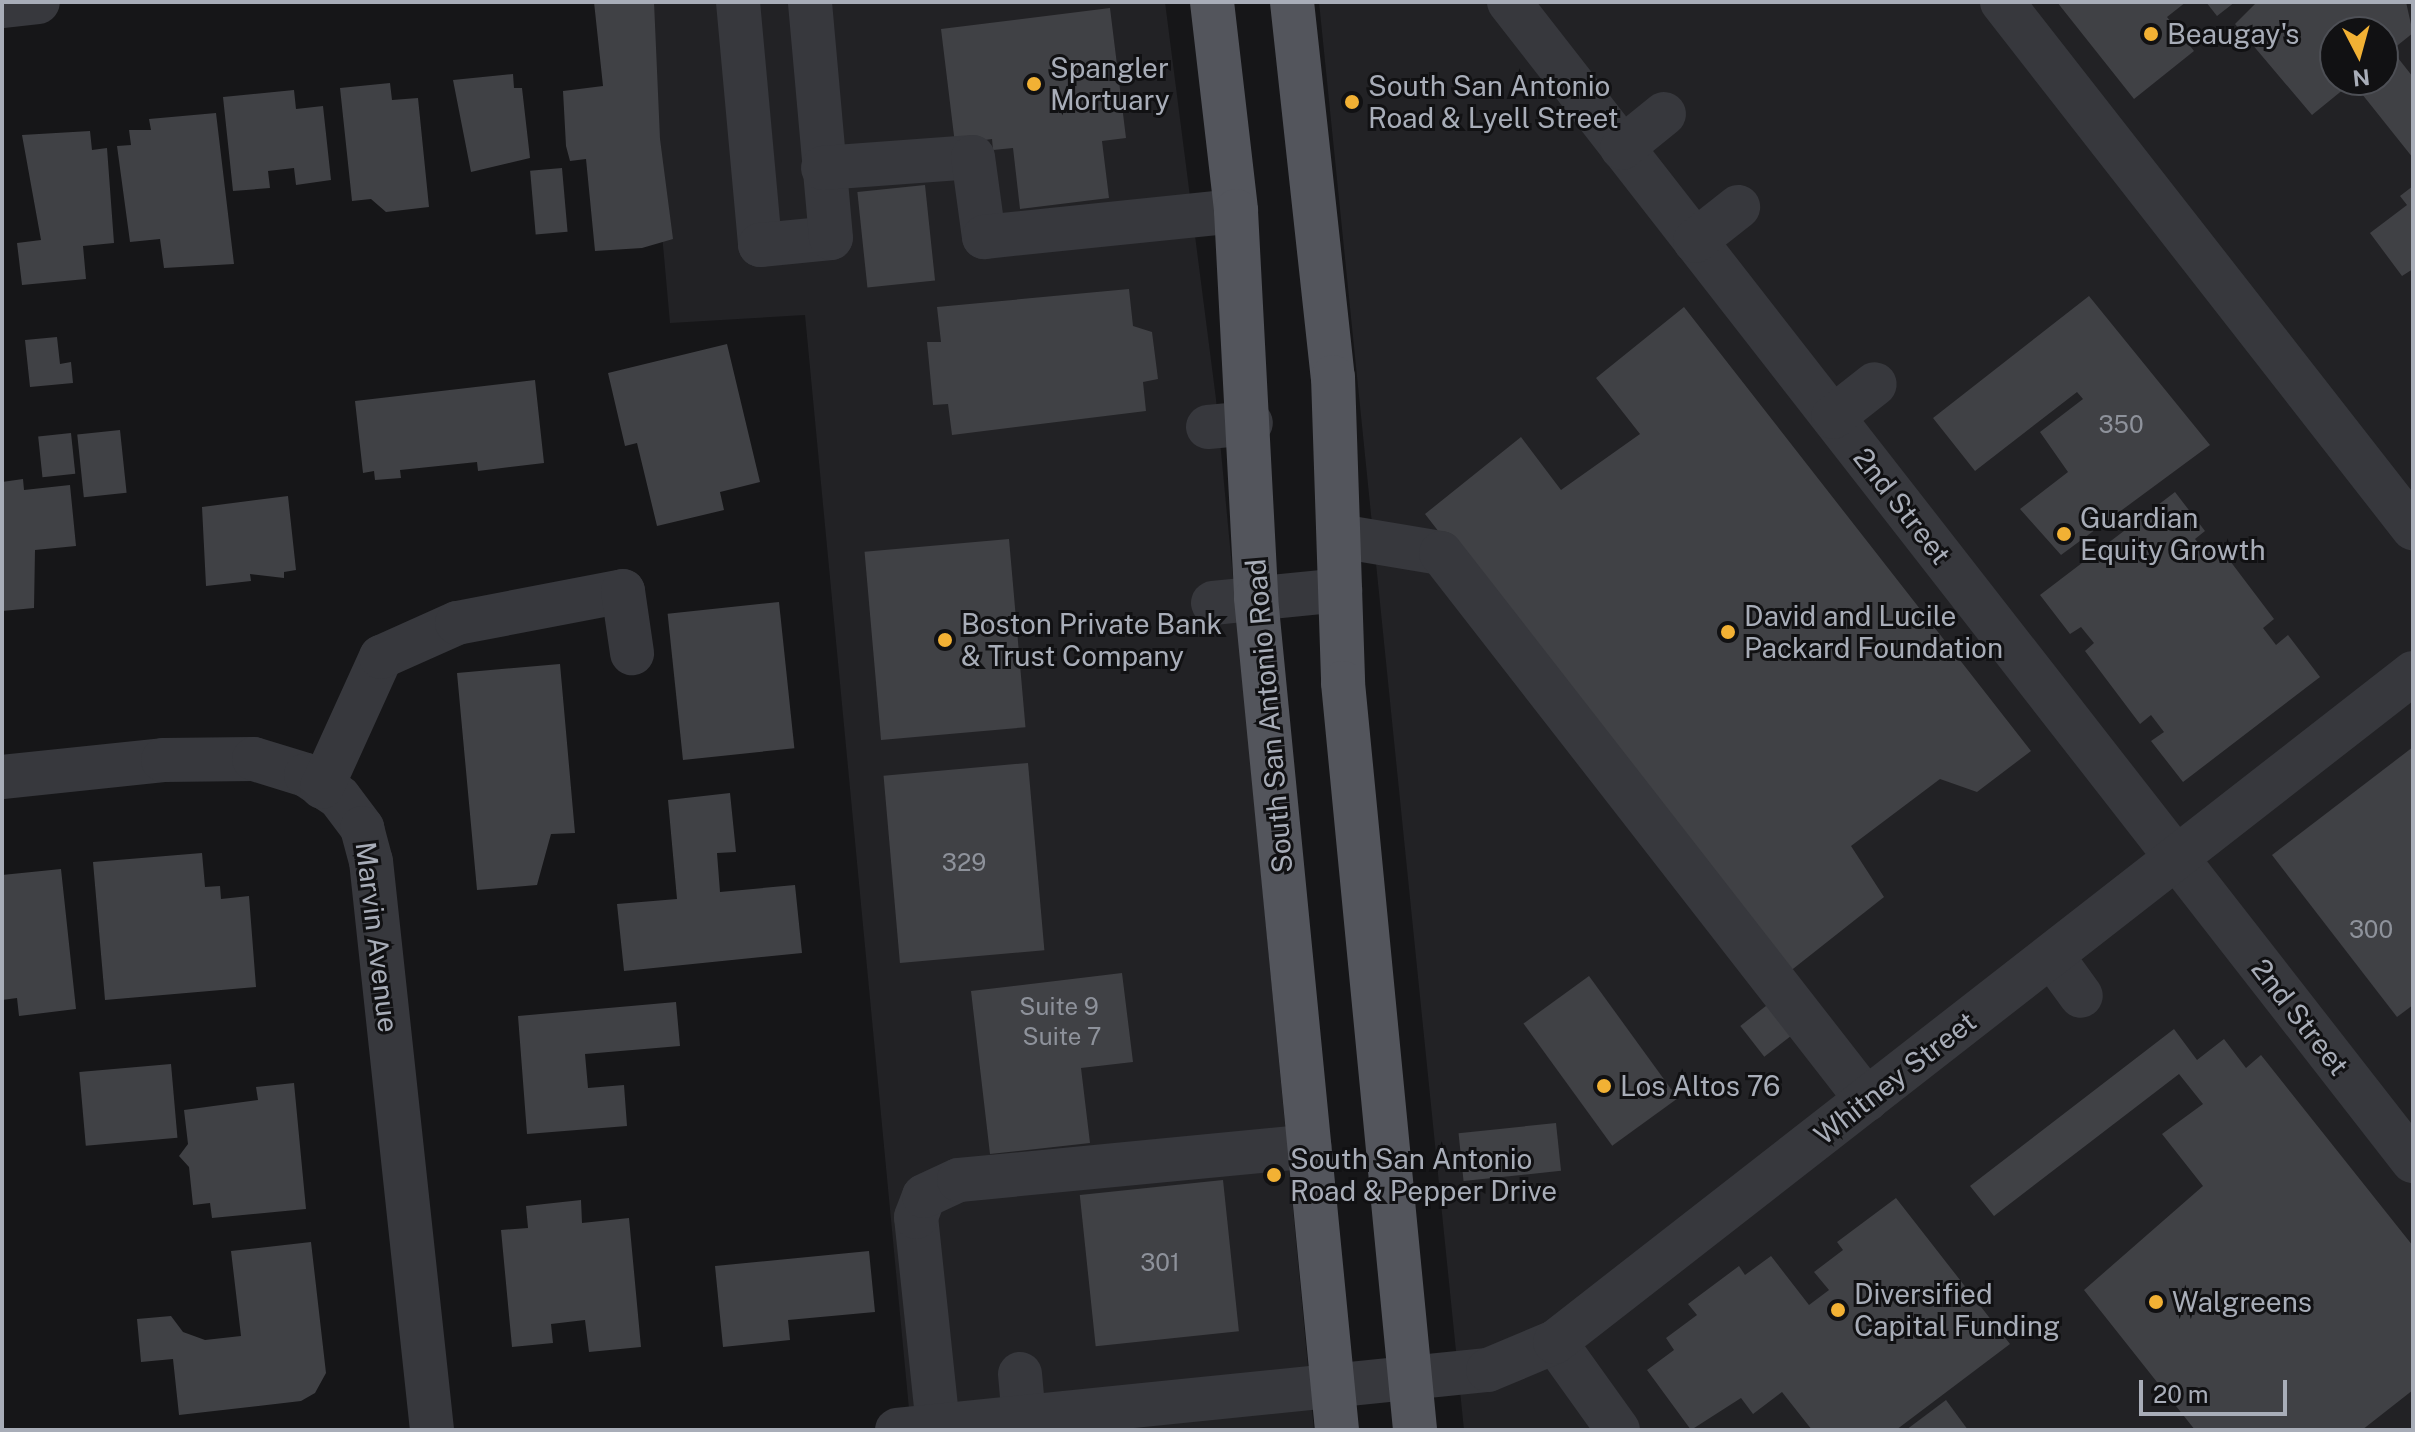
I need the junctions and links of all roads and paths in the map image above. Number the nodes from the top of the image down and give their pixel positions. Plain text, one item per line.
1 (38, 2) edge
2 (738, 2) edge
3 (810, 2) edge
4 (1212, 2) edge
5 (1292, 2) edge
6 (1509, 2) edge
7 (2002, 2) edge
8 (2, 6) edge
9 (1664, 114) dead end
10 (1622, 148) junction
11 (823, 168) junction
12 (1738, 207) dead end
13 (1236, 211) junction
14 (1695, 241) junction
15 (1875, 384) dead end
16 (1833, 417) junction
17 (1251, 423) junction
18 (1208, 427) dead end
19 (2413, 528) edge
20 (1339, 536) junction
21 (1340, 590) junction
22 (1256, 598) junction
23 (1213, 603) dead end
24 (632, 653) dead end
25 (2413, 673) edge
26 (2, 777) edge
27 (322, 787) junction
28 (2179, 858) junction
29 (2052, 956) junction
30 (2081, 996) dead end
31 (1867, 1100) junction
32 (1309, 1146) junction
33 (2413, 1161) edge
34 (1555, 1342) junction
35 (1020, 1374) dead end
36 (1410, 1379) junction
37 (1336, 1410) edge
38 (1025, 1424) edge
39 (918, 1428) edge
40 (432, 1430) edge
41 (1415, 1430) edge
42 (1618, 1430) edge

1 - 8 street
2 - 11 street
3 - 11 street
4 - 13 main road, South San Antonio Road
5 - 20 main road
6 - 10 street, 2nd Street
7 - 19 street
9 - 10 street
10 - 14 street, 2nd Street
11 - 13 street
12 - 14 street
13 - 17 main road, South San Antonio Road
14 - 16 street, 2nd Street
15 - 16 street
16 - 28 street, 2nd Street
17 - 18 street
17 - 22 main road, South San Antonio Road
20 - 21 main road
20 - 31 street
21 - 22 street
21 - 36 main road
22 - 23 street
22 - 32 main road, South San Antonio Road
24 - 27 street
25 - 28 street, Whitney Street
26 - 27 street, Marvin Avenue
27 - 40 street, Marvin Avenue
28 - 29 street, Whitney Street
28 - 33 street, 2nd Street
29 - 30 street
29 - 31 street, Whitney Street
31 - 34 street, Whitney Street
32 - 37 main road, South San Antonio Road
32 - 39 street
34 - 36 street, Whitney Street
34 - 42 street
35 - 38 street
36 - 37 street, Whitney Street
36 - 41 main road
37 - 38 street, Whitney Street
38 - 39 street, Whitney Street

